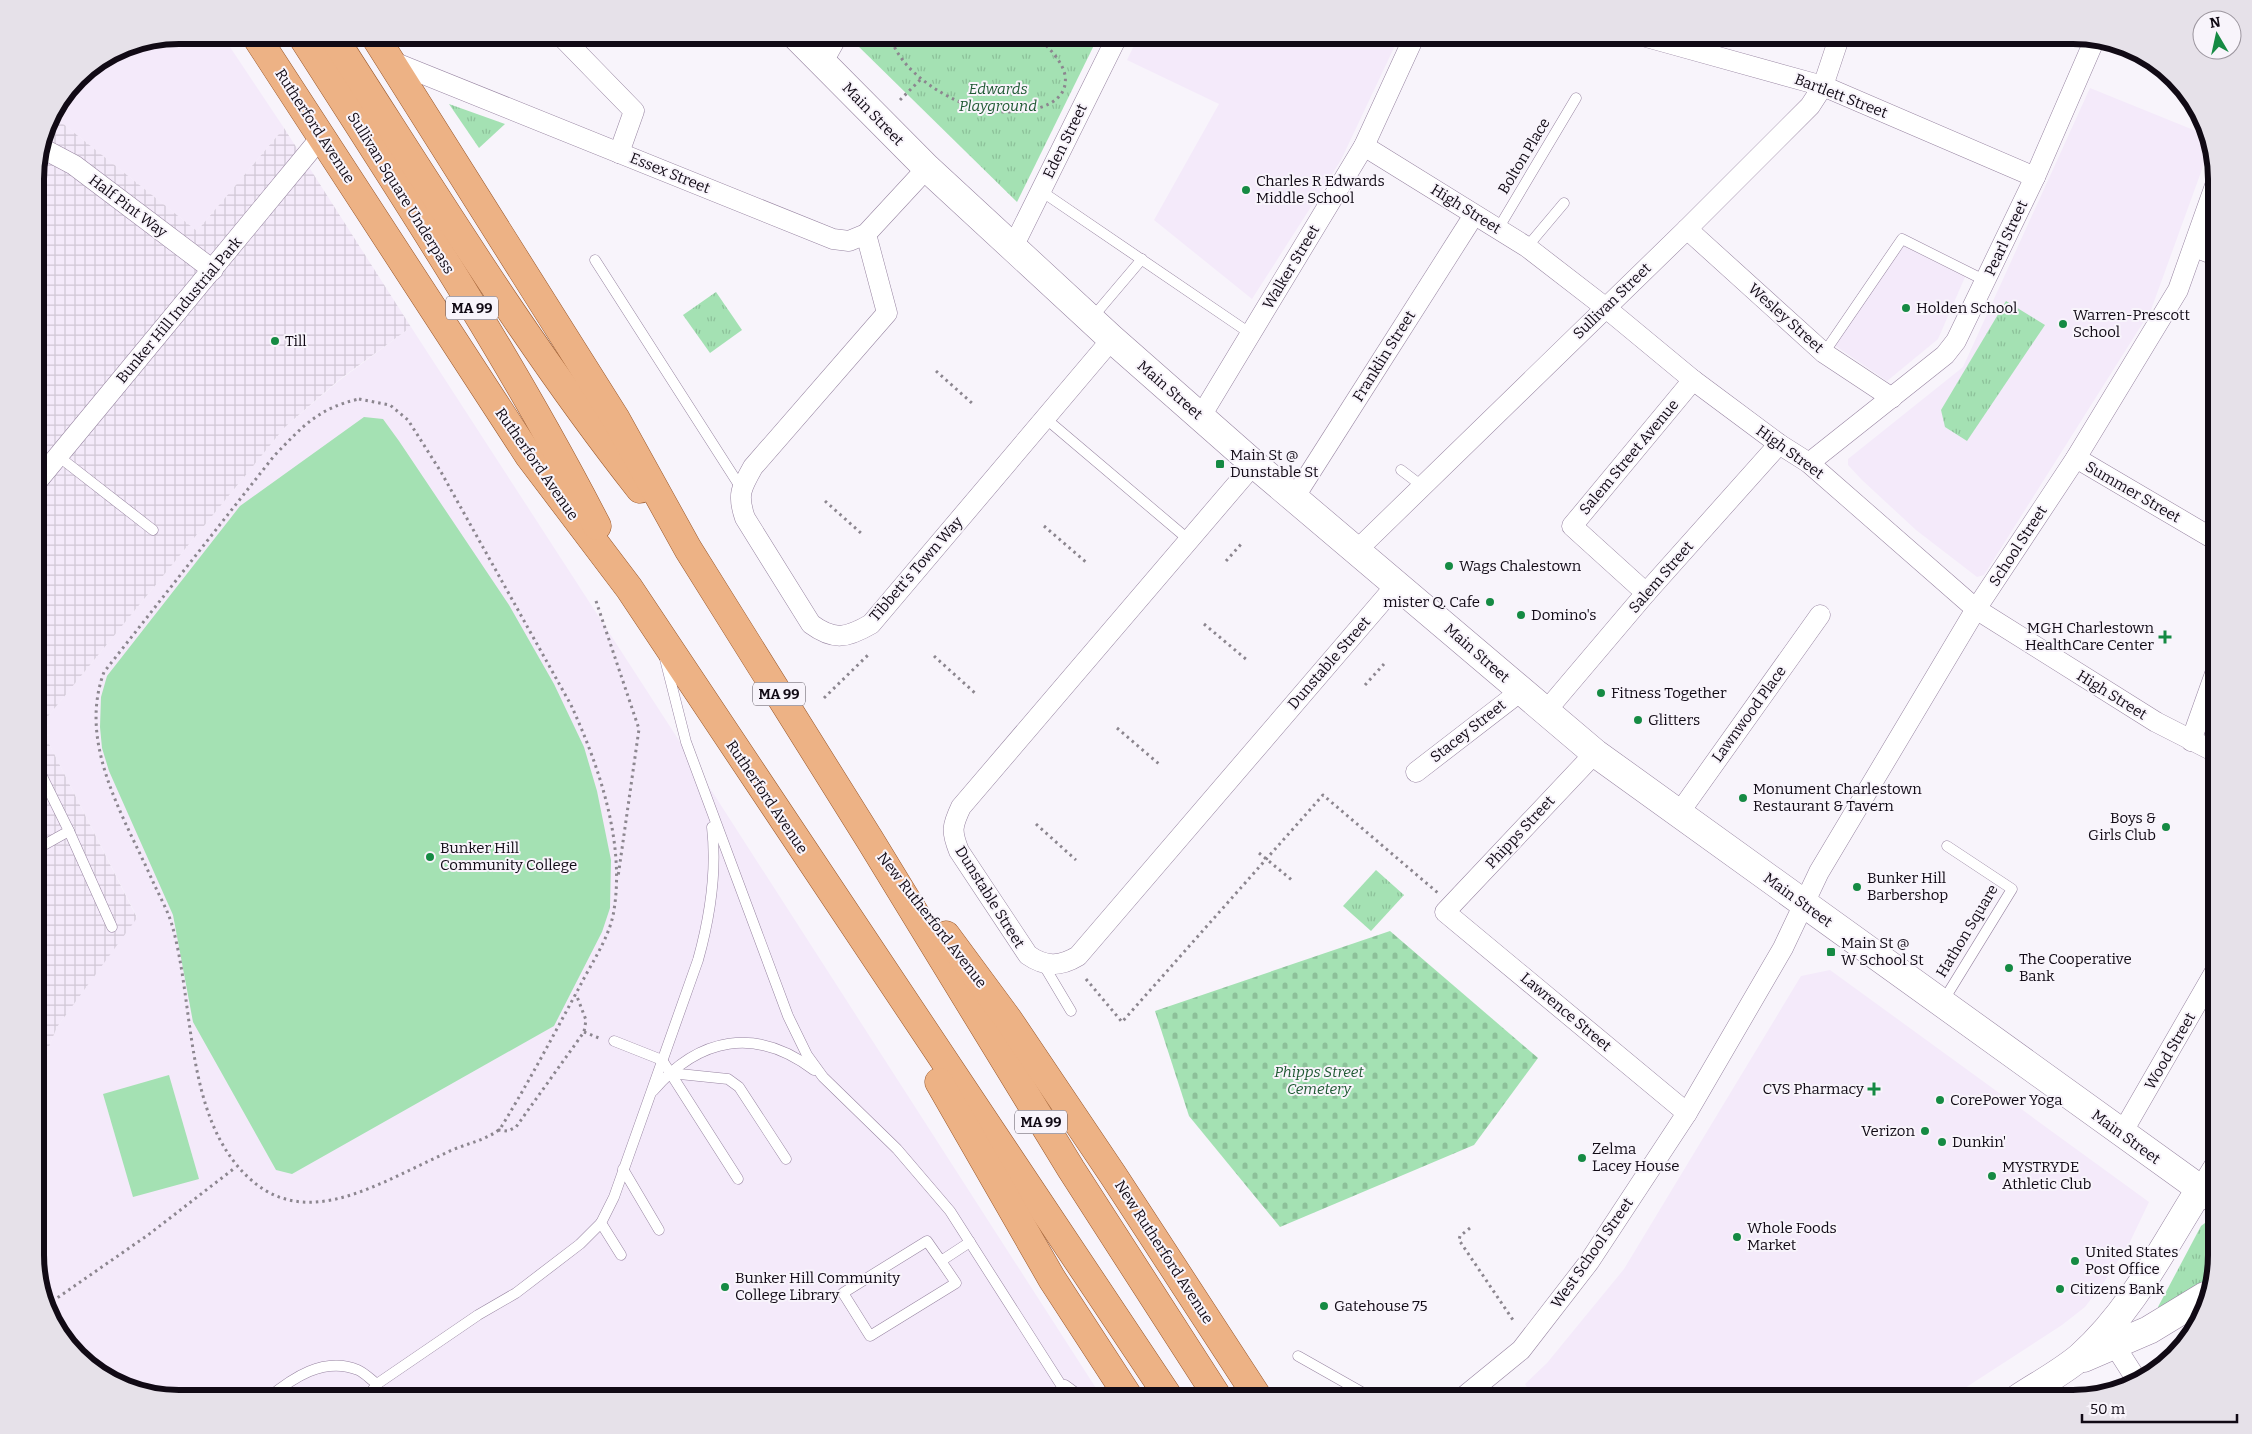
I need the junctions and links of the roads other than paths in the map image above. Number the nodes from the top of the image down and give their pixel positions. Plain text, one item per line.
1 (261, 44) edge
2 (306, 44) edge
3 (338, 44) edge
4 (380, 44) edge
5 (569, 44) edge
6 (805, 44) edge
7 (833, 44) edge
8 (1114, 44) edge
9 (1411, 44) edge
10 (1672, 44) edge
11 (1837, 44) edge
12 (2092, 45) edge
13 (391, 61) junction
14 (823, 62) junction
15 (1823, 86) junction
16 (1576, 98) dead end
17 (322, 136) junction
18 (1364, 146) junction
19 (46, 150) edge
20 (618, 153) junction
21 (927, 168) junction
22 (2035, 177) junction
23 (1041, 191) junction
24 (1564, 203) dead end
25 (2208, 207) edge
26 (1474, 214) junction
27 (1498, 229) junction
28 (1687, 229) junction
29 (866, 234) junction
30 (1013, 247) junction
31 (1527, 247) junction
32 (2195, 247) junction
33 (2208, 252) edge
34 (596, 260) dead end
35 (1142, 260) junction
36 (213, 270) junction
37 (1986, 281) junction
38 (1606, 308) junction
39 (1091, 320) junction
40 (1251, 334) junction
41 (1112, 339) junction
42 (1824, 353) junction
43 (1693, 380) junction
44 (1892, 398) junction
45 (1200, 416) junction
46 (1046, 418) junction
47 (1779, 444) junction
48 (58, 456) junction
49 (2076, 458) junction
50 (1809, 463) junction
51 (1254, 464) junction
52 (1401, 470) dead end
53 (44, 473) edge
54 (1422, 486) junction
55 (741, 488) junction
56 (1294, 498) junction
57 (153, 530) dead end
58 (2208, 536) edge
59 (1189, 540) junction
60 (688, 549) junction
61 (1357, 550) junction
62 (1397, 584) junction
63 (629, 588) junction
64 (1646, 593) junction
65 (1976, 609) junction
66 (1820, 615) dead end
67 (655, 630) junction
68 (1521, 691) junction
69 (2208, 693) edge
70 (1546, 711) junction
71 (2191, 741) junction
72 (2208, 748) edge
73 (1594, 753) junction
74 (1416, 772) dead end
75 (44, 780) edge
76 (710, 811) junction
77 (1679, 813) junction
78 (69, 831) junction
79 (870, 840) junction
80 (44, 845) edge
81 (1947, 846) dead end
82 (828, 887) junction
83 (1444, 904) joint
84 (1804, 904) junction
85 (112, 927) dead end
86 (1043, 964) junction
87 (2208, 984) edge
88 (1942, 1004) junction
89 (1071, 1011) dead end
90 (614, 1041) dead end
91 (662, 1060) junction
92 (670, 1073) junction
93 (823, 1077) junction
94 (648, 1098) junction
95 (1687, 1113) junction
96 (2122, 1133) junction
97 (786, 1159) dead end
98 (624, 1169) junction
99 (738, 1179) dead end
100 (2208, 1195) edge
101 (601, 1222) junction
102 (659, 1230) dead end
103 (970, 1242) junction
104 (621, 1255) dead end
105 (941, 1261) junction
106 (2201, 1298) edge
107 (2110, 1338) junction
108 (1298, 1356) dead end
109 (1054, 1374) junction
110 (2134, 1376) edge
111 (377, 1384) junction
112 (279, 1390) edge
113 (373, 1390) edge
114 (1064, 1390) edge
115 (1073, 1390) edge
116 (1124, 1390) edge
117 (1164, 1390) edge
118 (1212, 1390) edge
119 (1253, 1390) edge
120 (1358, 1390) edge
121 (1472, 1390) edge
122 (2031, 1390) edge

1 - 17 main road, Rutherford Avenue
2 - 63 main road, Sullivan Square Underpass / MA 99
3 - 60 main road, Sullivan Square Underpass / MA 99
4 - 13 main road
5 - 20 street
6 - 14 main road, Main Street
7 - 14 street
8 - 23 street, Eden Street
9 - 18 street, Walker Street
10 - 15 street, Bartlett Street
11 - 15 street, Sullivan Street
12 - 22 street, Pearl Street
13 - 20 street, Essex Street
13 - 60 main road
14 - 21 main road, Main Street
15 - 22 street, Bartlett Street
15 - 28 street, Sullivan Street
16 - 27 lane, Bolton Place
17 - 36 street, Bunker Hill Industrial Park
17 - 63 main road, Rutherford Avenue
18 - 26 street, High Street
18 - 40 street, Walker Street
19 - 36 street, Half Pint Way
20 - 29 street, Essex Street
21 - 29 street
21 - 30 main road, Main Street
22 - 37 street, Pearl Street
23 - 30 street, Eden Street
23 - 35 lane
24 - 31 lane
25 - 32 street, School Street
26 - 27 street, High Street
26 - 56 street, Franklin Street
27 - 31 street, High Street
28 - 38 street, Sullivan Street
28 - 42 street, Wesley Street
29 - 55 street
30 - 39 main road, Main Street
31 - 38 street, High Street
32 - 33 street
32 - 49 street, School Street
34 - 55 lane
35 - 39 lane
35 - 40 lane
36 - 48 street, Bunker Hill Industrial Park
37 - 42 lane
37 - 44 street, Pearl Street
38 - 43 street, High Street
38 - 54 street, Sullivan Street
39 - 41 main road, Main Street
40 - 45 street, Walker Street
41 - 45 main road, Main Street
41 - 46 street, Tibbett's Town Way
42 - 44 street, Wesley Street
43 - 47 street, High Street
43 - 64 street, Salem Street Avenue
44 - 50 street, Pearl Street
45 - 51 main road, Main Street
46 - 55 street, Tibbett's Town Way
46 - 59 lane
47 - 50 street, High Street
47 - 64 street, Salem Street
48 - 53 street, Bunker Hill Industrial Park
48 - 57 lane
49 - 58 street, Summer Street
49 - 65 street, School Street
50 - 65 street, High Street
51 - 56 main road, Main Street
51 - 59 street, Dunstable Street
52 - 54 lane
54 - 61 street, Sullivan Street
56 - 61 main road, Main Street
59 - 86 street, Dunstable Street
60 - 79 main road, MA 99
61 - 62 main road, Main Street
62 - 68 main road, Main Street
62 - 86 street, Dunstable Street
63 - 67 main road, Rutherford Avenue / MA 99
64 - 70 street, Salem Street
65 - 71 street, High Street
65 - 84 street, School Street
66 - 77 street, Lawnwood Place
67 - 76 lane
67 - 82 main road, Rutherford Avenue / MA 99
68 - 70 main road, Main Street
68 - 74 street, Stacey Street
69 - 71 street
70 - 73 main road, Main Street
71 - 72 street, High Street
73 - 77 main road, Main Street
73 - 83 street, Phipps Street
75 - 78 lane
76 - 91 lane
76 - 93 lane
77 - 84 main road, Main Street
78 - 80 lane
78 - 85 lane
79 - 118 main road, New Rutherford Avenue / MA 99
79 - 119 main road, New Rutherford Avenue
81 - 88 lane, Hathon Square
82 - 116 main road
82 - 117 main road, MA 99
83 - 95 street, Lawrence Street
84 - 88 main road, Main Street
84 - 95 street, West School Street
86 - 89 lane
87 - 96 street, Wood Street
88 - 96 main road, Main Street
90 - 91 lane
91 - 92 lane
91 - 94 lane
92 - 93 lane
92 - 94 lane
92 - 97 lane
92 - 99 lane
93 - 103 lane
94 - 98 lane
95 - 121 street, West School Street
96 - 100 main road, Main Street
98 - 101 lane
98 - 102 lane
100 - 107 main road
101 - 104 lane
101 - 111 lane
103 - 105 lane
103 - 109 lane
105 - 105 lane
106 - 107 main road
107 - 110 street
107 - 122 main road
108 - 120 lane
109 - 114 lane
109 - 115 lane
111 - 112 lane
111 - 113 lane

